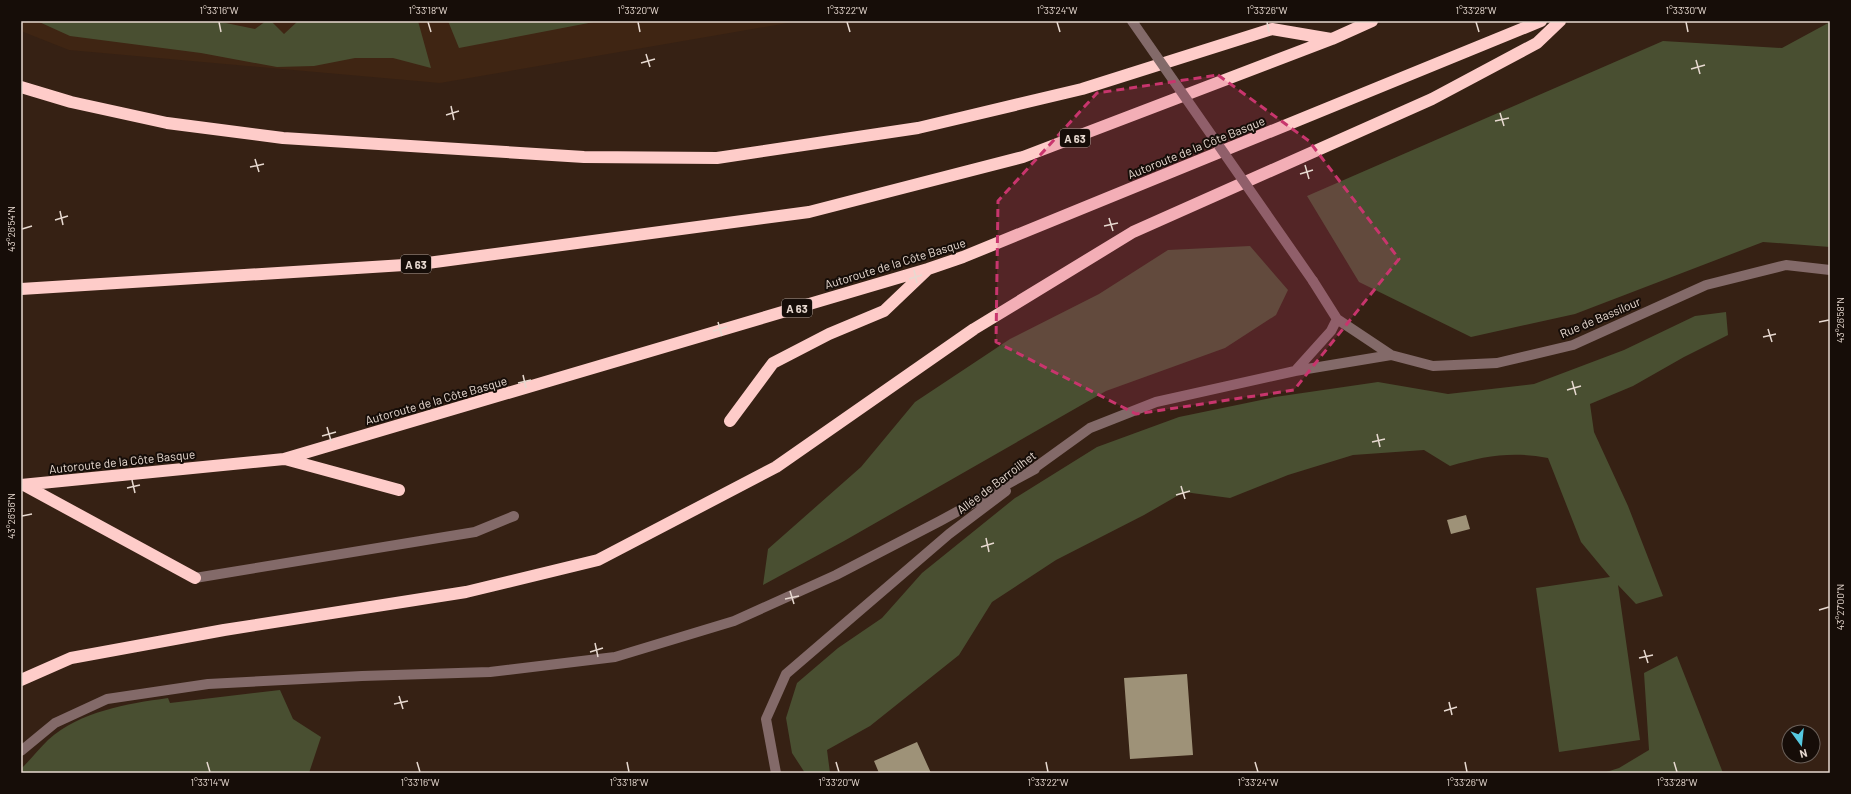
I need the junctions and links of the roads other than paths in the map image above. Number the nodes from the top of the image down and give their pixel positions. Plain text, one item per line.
1 (1132, 21) edge
2 (1372, 21) edge
3 (1541, 21) edge
4 (1560, 21) edge
5 (1332, 39) junction
6 (21, 87) edge
7 (928, 269) junction
8 (1830, 270) edge
9 (21, 289) edge
10 (1337, 319) junction
11 (1392, 355) junction
12 (1295, 371) junction
13 (730, 421) dead end
14 (284, 459) junction
15 (1034, 469) junction
16 (22, 485) edge
17 (399, 490) dead end
18 (514, 516) dead end
19 (195, 578) joint
20 (21, 680) edge
21 (21, 751) edge
22 (776, 773) edge

1 - 10 street, bridge
2 - 5 highway, A 63
3 - 7 highway, Autoroute de la Côte Basque / A 63
4 - 20 highway
5 - 6 highway
5 - 9 highway, A 63
7 - 13 highway
7 - 14 highway, Autoroute de la Côte Basque / A 63
8 - 11 street, Rue de Bassilour
10 - 11 street, Rue de Bassilour
10 - 12 street
11 - 12 street, Allée de Barroilhet
12 - 15 street, Allée de Barroilhet
14 - 16 highway, Autoroute de la Côte Basque / A 63
14 - 17 highway
15 - 21 street
15 - 22 street, Allée de Barroilhet
16 - 19 highway
18 - 19 street

